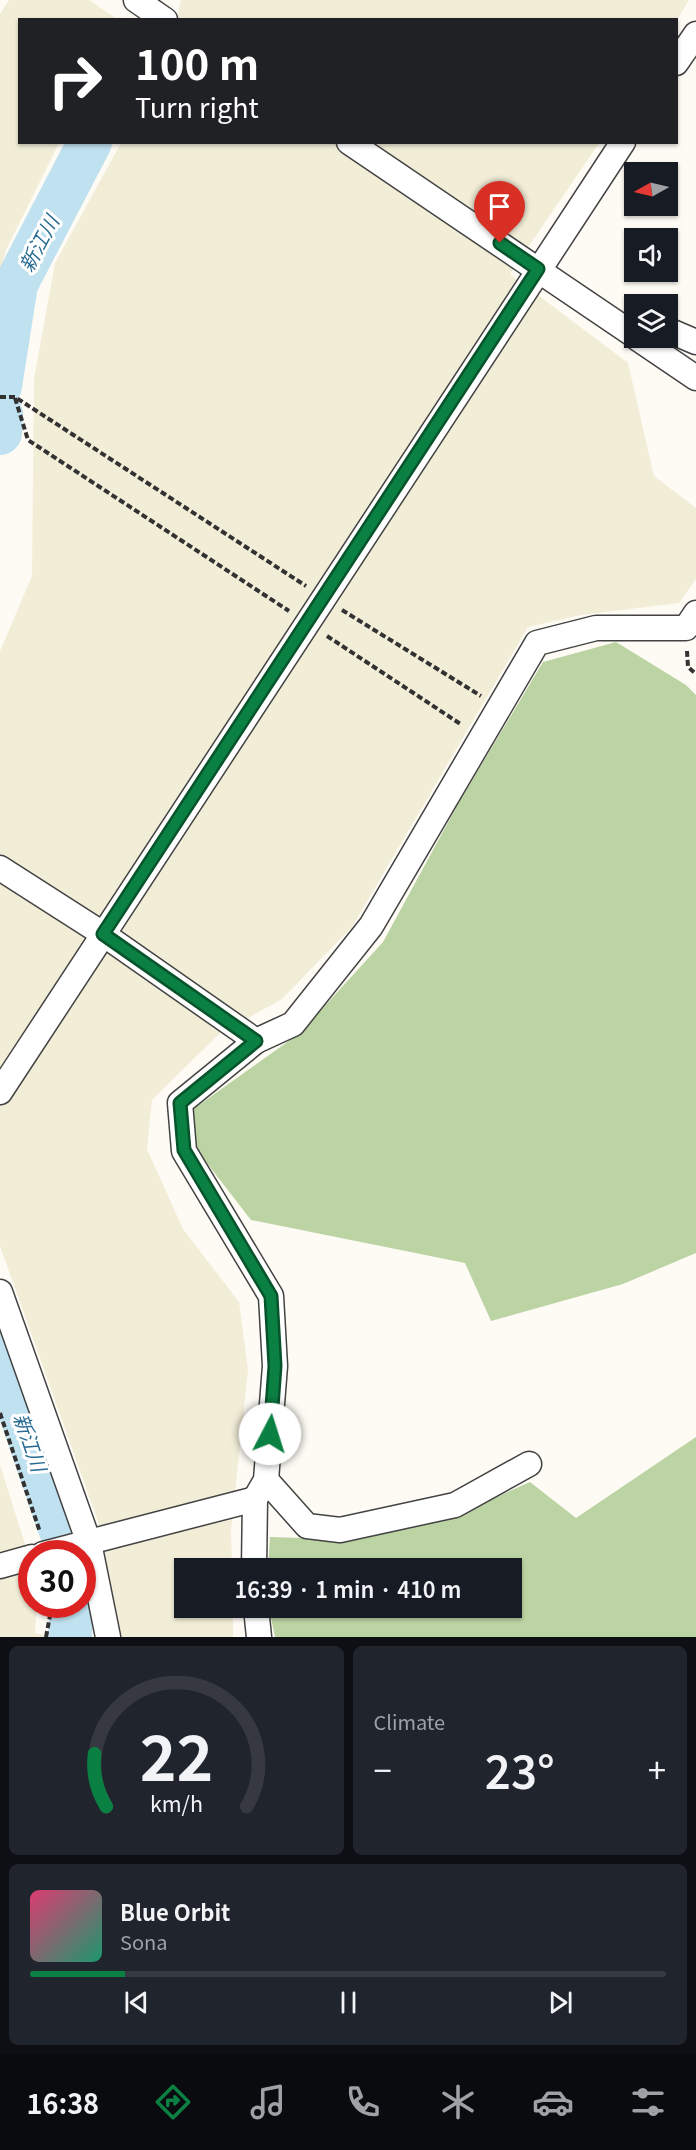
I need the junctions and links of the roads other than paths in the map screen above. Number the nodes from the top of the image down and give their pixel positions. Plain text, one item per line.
1 (136, 0) edge
2 (162, 18) edge
3 (696, 34) edge
4 (678, 60) edge
5 (353, 144) edge
6 (622, 144) edge
7 (538, 269) junction
8 (564, 286) junction
9 (624, 312) edge
10 (624, 328) edge
11 (678, 334) edge
12 (696, 342) edge
13 (653, 348) edge
14 (696, 378) edge
15 (696, 613) edge
16 (0, 868) edge
17 (103, 934) junction
18 (256, 1041) junction
19 (0, 1092) edge
20 (0, 1293) edge
21 (529, 1464) dead end
22 (260, 1489) junction
23 (88, 1540) edge
24 (96, 1541) edge
25 (255, 1558) edge
26 (18, 1561) edge
27 (0, 1566) edge
28 (96, 1578) edge
29 (257, 1618) edge
30 (108, 1637) edge
31 (259, 1637) edge

1 - 2 street
3 - 4 street
5 - 7 street
6 - 7 street
7 - 8 street
7 - 17 street
8 - 9 street
8 - 10 street
11 - 12 street
13 - 14 street
15 - 18 street
16 - 17 street
17 - 18 street
17 - 19 street
18 - 22 street
20 - 23 street
21 - 22 street
22 - 24 street
22 - 25 street
26 - 27 street
28 - 30 street
29 - 31 street

